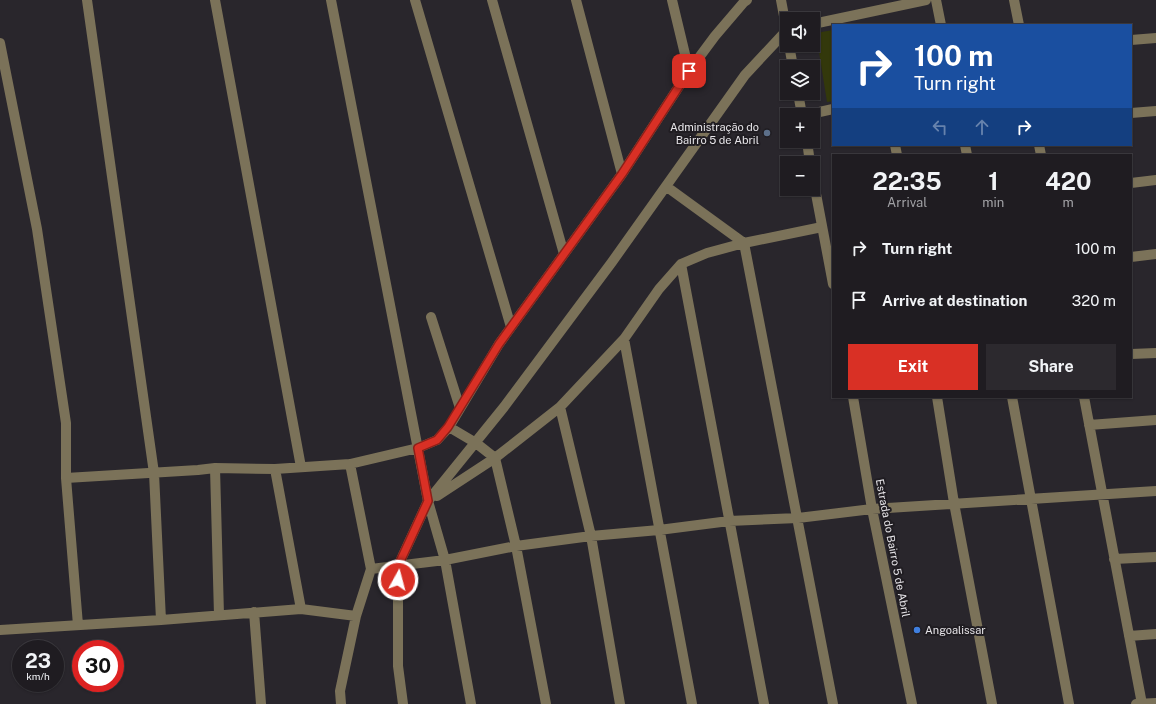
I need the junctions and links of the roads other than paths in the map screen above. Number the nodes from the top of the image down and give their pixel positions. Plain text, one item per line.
1 (87, 0) edge
2 (215, 0) edge
3 (331, 0) edge
4 (415, 0) edge
5 (492, 0) edge
6 (576, 0) edge
7 (672, 0) edge
8 (747, 0) edge
9 (781, 0) edge
10 (926, 0) edge
11 (936, 0) edge
12 (1014, 0) edge
13 (783, 12) edge
14 (820, 23) edge
15 (941, 24) edge
16 (1019, 24) edge
17 (780, 38) edge
18 (1156, 38) edge
19 (1132, 40) edge
20 (0, 43) edge
21 (689, 71) junction
22 (832, 109) edge
23 (1156, 110) edge
24 (820, 112) edge
25 (1132, 113) edge
26 (622, 174) junction
27 (1156, 180) edge
28 (1132, 183) edge
29 (667, 187) junction
30 (816, 196) edge
31 (822, 227) junction
32 (744, 243) junction
33 (564, 254) junction
34 (1156, 254) edge
35 (1132, 257) edge
36 (681, 264) junction
37 (832, 279) edge
38 (430, 317) dead end
39 (511, 327) junction
40 (624, 339) junction
41 (1156, 353) edge
42 (1132, 354) edge
43 (853, 398) edge
44 (937, 398) edge
45 (1012, 398) edge
46 (1084, 398) edge
47 (560, 407) junction
48 (460, 408) junction
49 (1156, 420) edge
50 (1089, 425) junction
51 (448, 427) junction
52 (476, 443) junction
53 (418, 448) junction
54 (495, 458) junction
55 (350, 464) junction
56 (301, 467) junction
57 (215, 468) junction
58 (275, 469) junction
59 (154, 473) junction
60 (66, 478) junction
61 (1156, 491) edge
62 (1102, 494) junction
63 (1031, 499) junction
64 (428, 501) junction
65 (954, 503) junction
66 (872, 509) junction
67 (798, 518) junction
68 (729, 521) junction
69 (659, 530) junction
70 (591, 536) junction
71 (516, 546) junction
72 (1156, 557) edge
73 (1114, 559) junction
74 (445, 560) junction
75 (398, 566) junction
76 (371, 569) junction
77 (301, 609) junction
78 (254, 612) junction
79 (219, 615) junction
80 (356, 616) junction
81 (161, 620) junction
82 (78, 625) junction
83 (0, 630) edge
84 (1156, 634) edge
85 (1129, 636) junction
86 (1156, 703) edge
87 (261, 704) edge
88 (341, 704) edge
89 (403, 704) edge
90 (470, 704) edge
91 (546, 704) edge
92 (620, 704) edge
93 (692, 704) edge
94 (764, 704) edge
95 (833, 704) edge
96 (912, 704) edge
97 (992, 704) edge
98 (1069, 704) edge
99 (1136, 704) edge
100 (1141, 704) edge

1 - 59 street
2 - 56 street
3 - 53 street
4 - 39 street
5 - 33 street
6 - 26 street
7 - 21 street
8 - 21 street
9 - 13 street
10 - 14 street
11 - 15 street
12 - 16 street
17 - 29 street
18 - 19 street
20 - 60 street
21 - 26 street
22 - 24 street
23 - 25 street
26 - 33 street
27 - 28 street
29 - 32 street
29 - 52 street
30 - 31 street
31 - 32 street
31 - 37 street
32 - 36 street
32 - 67 street
33 - 39 street
34 - 35 street
36 - 40 street
36 - 68 street
38 - 48 street
39 - 48 street
40 - 47 street
40 - 69 street
41 - 42 street
43 - 66 street, Estrada do Bairro 5 de Abril
44 - 65 street
45 - 63 street
46 - 50 street
47 - 54 street
47 - 70 street
48 - 51 street
49 - 50 street
50 - 62 street
51 - 52 street
51 - 53 street
52 - 54 street
52 - 64 street
53 - 55 street
53 - 64 street
54 - 64 street
54 - 71 street
55 - 56 street
55 - 76 street
56 - 58 street
57 - 58 street
57 - 59 street
57 - 79 street
58 - 77 street
59 - 60 street
59 - 81 street
60 - 82 street
61 - 62 street
62 - 63 street
62 - 73 street
63 - 65 street
63 - 98 street
64 - 74 street
64 - 75 street
65 - 66 street
65 - 97 street
66 - 67 street
66 - 96 street, Estrada do Bairro 5 de Abril
67 - 68 street
67 - 95 street
68 - 69 street
68 - 94 street
69 - 70 street
69 - 93 street
70 - 71 street
70 - 92 street
71 - 74 street
71 - 91 street
72 - 73 street
73 - 85 street
74 - 75 street
74 - 90 street
75 - 76 street
75 - 89 street
76 - 80 street
77 - 78 street
77 - 80 street
78 - 79 street
78 - 87 street
79 - 81 street
80 - 88 street
81 - 82 street
82 - 83 street
84 - 85 street
85 - 100 street
86 - 100 street
99 - 100 street

